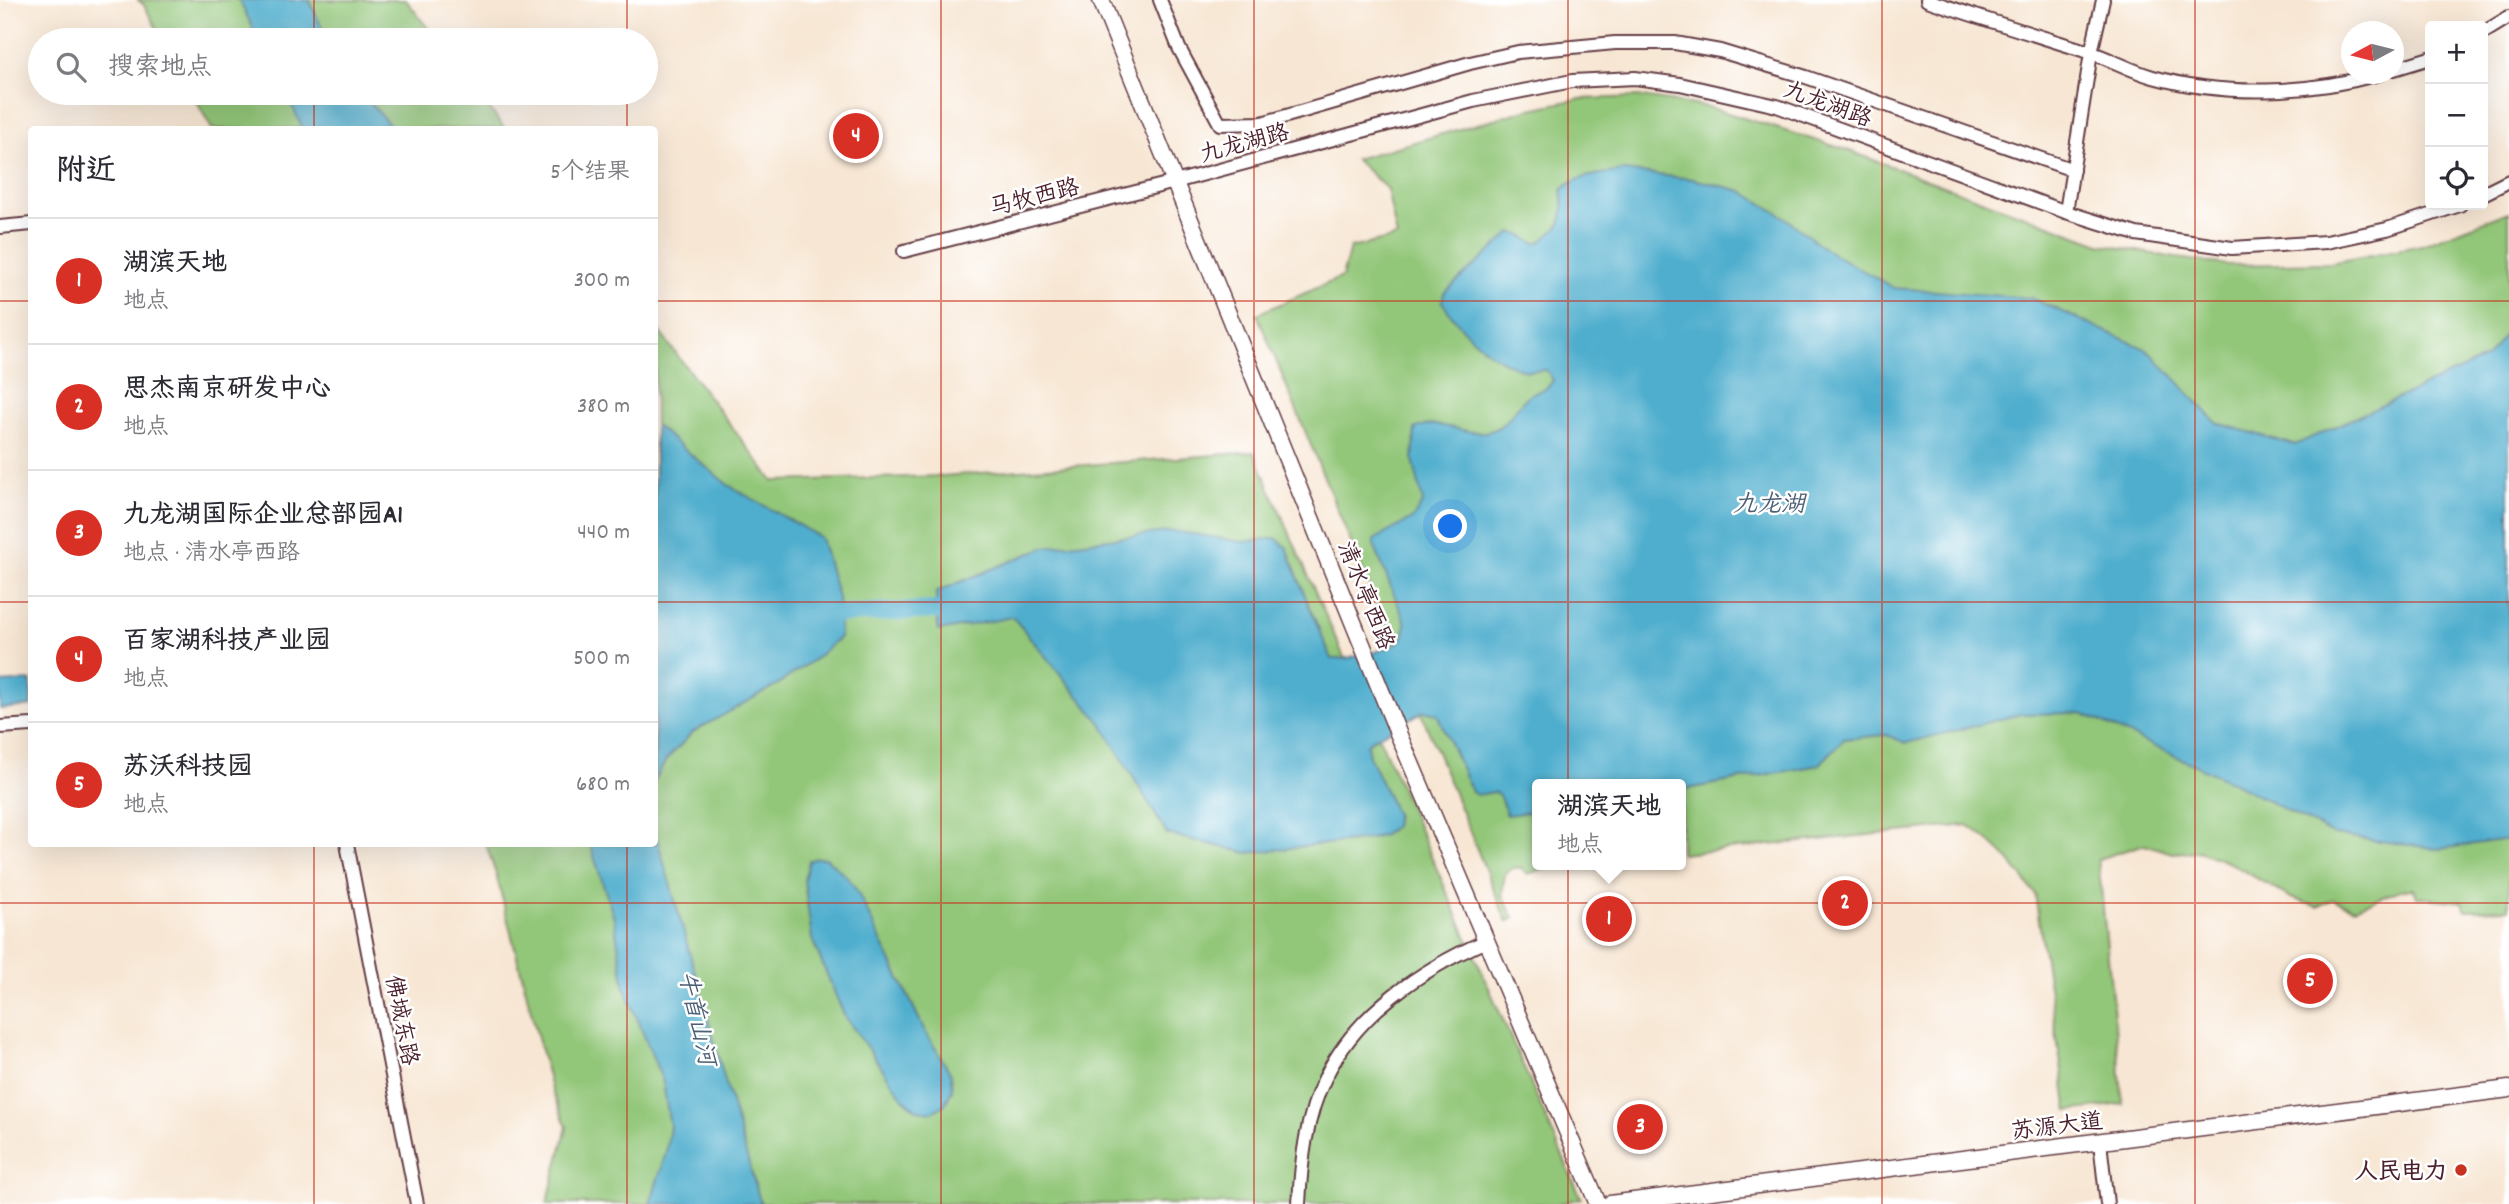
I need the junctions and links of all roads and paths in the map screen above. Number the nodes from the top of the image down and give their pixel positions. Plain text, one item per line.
1 (1101, 0) edge
2 (1160, 0) edge
3 (1927, 0) edge
4 (2103, 0) edge
5 (2509, 17) edge
6 (2488, 30) edge
7 (2091, 53) junction
8 (2425, 59) edge
9 (2404, 66) edge
10 (2341, 83) edge
11 (2073, 170) junction
12 (2509, 181) edge
13 (1175, 182) junction
14 (2488, 192) edge
15 (2445, 210) edge
16 (2066, 212) junction
17 (28, 224) edge
18 (0, 227) edge
19 (904, 251) dead end
20 (28, 725) edge
21 (0, 727) edge
22 (348, 847) edge
23 (1486, 941) junction
24 (2509, 1089) edge
25 (2099, 1142) junction
26 (417, 1204) edge
27 (1299, 1204) edge
28 (1598, 1204) edge
29 (1610, 1204) edge
30 (2107, 1204) edge

1 - 13 main road, 清水亭西路
2 - 11 street
3 - 7 street
4 - 7 street
5 - 6 street
7 - 10 street
7 - 11 street
8 - 9 street
11 - 16 street
12 - 14 street
13 - 16 street, 九龙湖路
13 - 19 street, 马牧西路
13 - 23 main road, 清水亭西路
15 - 16 street, 九龙湖路
17 - 18 street
20 - 21 street
22 - 26 street, 佛城东路
23 - 27 street
23 - 28 main road, 清水亭西路
24 - 25 main road, 苏源大道
25 - 29 main road, 苏源大道
25 - 30 street

